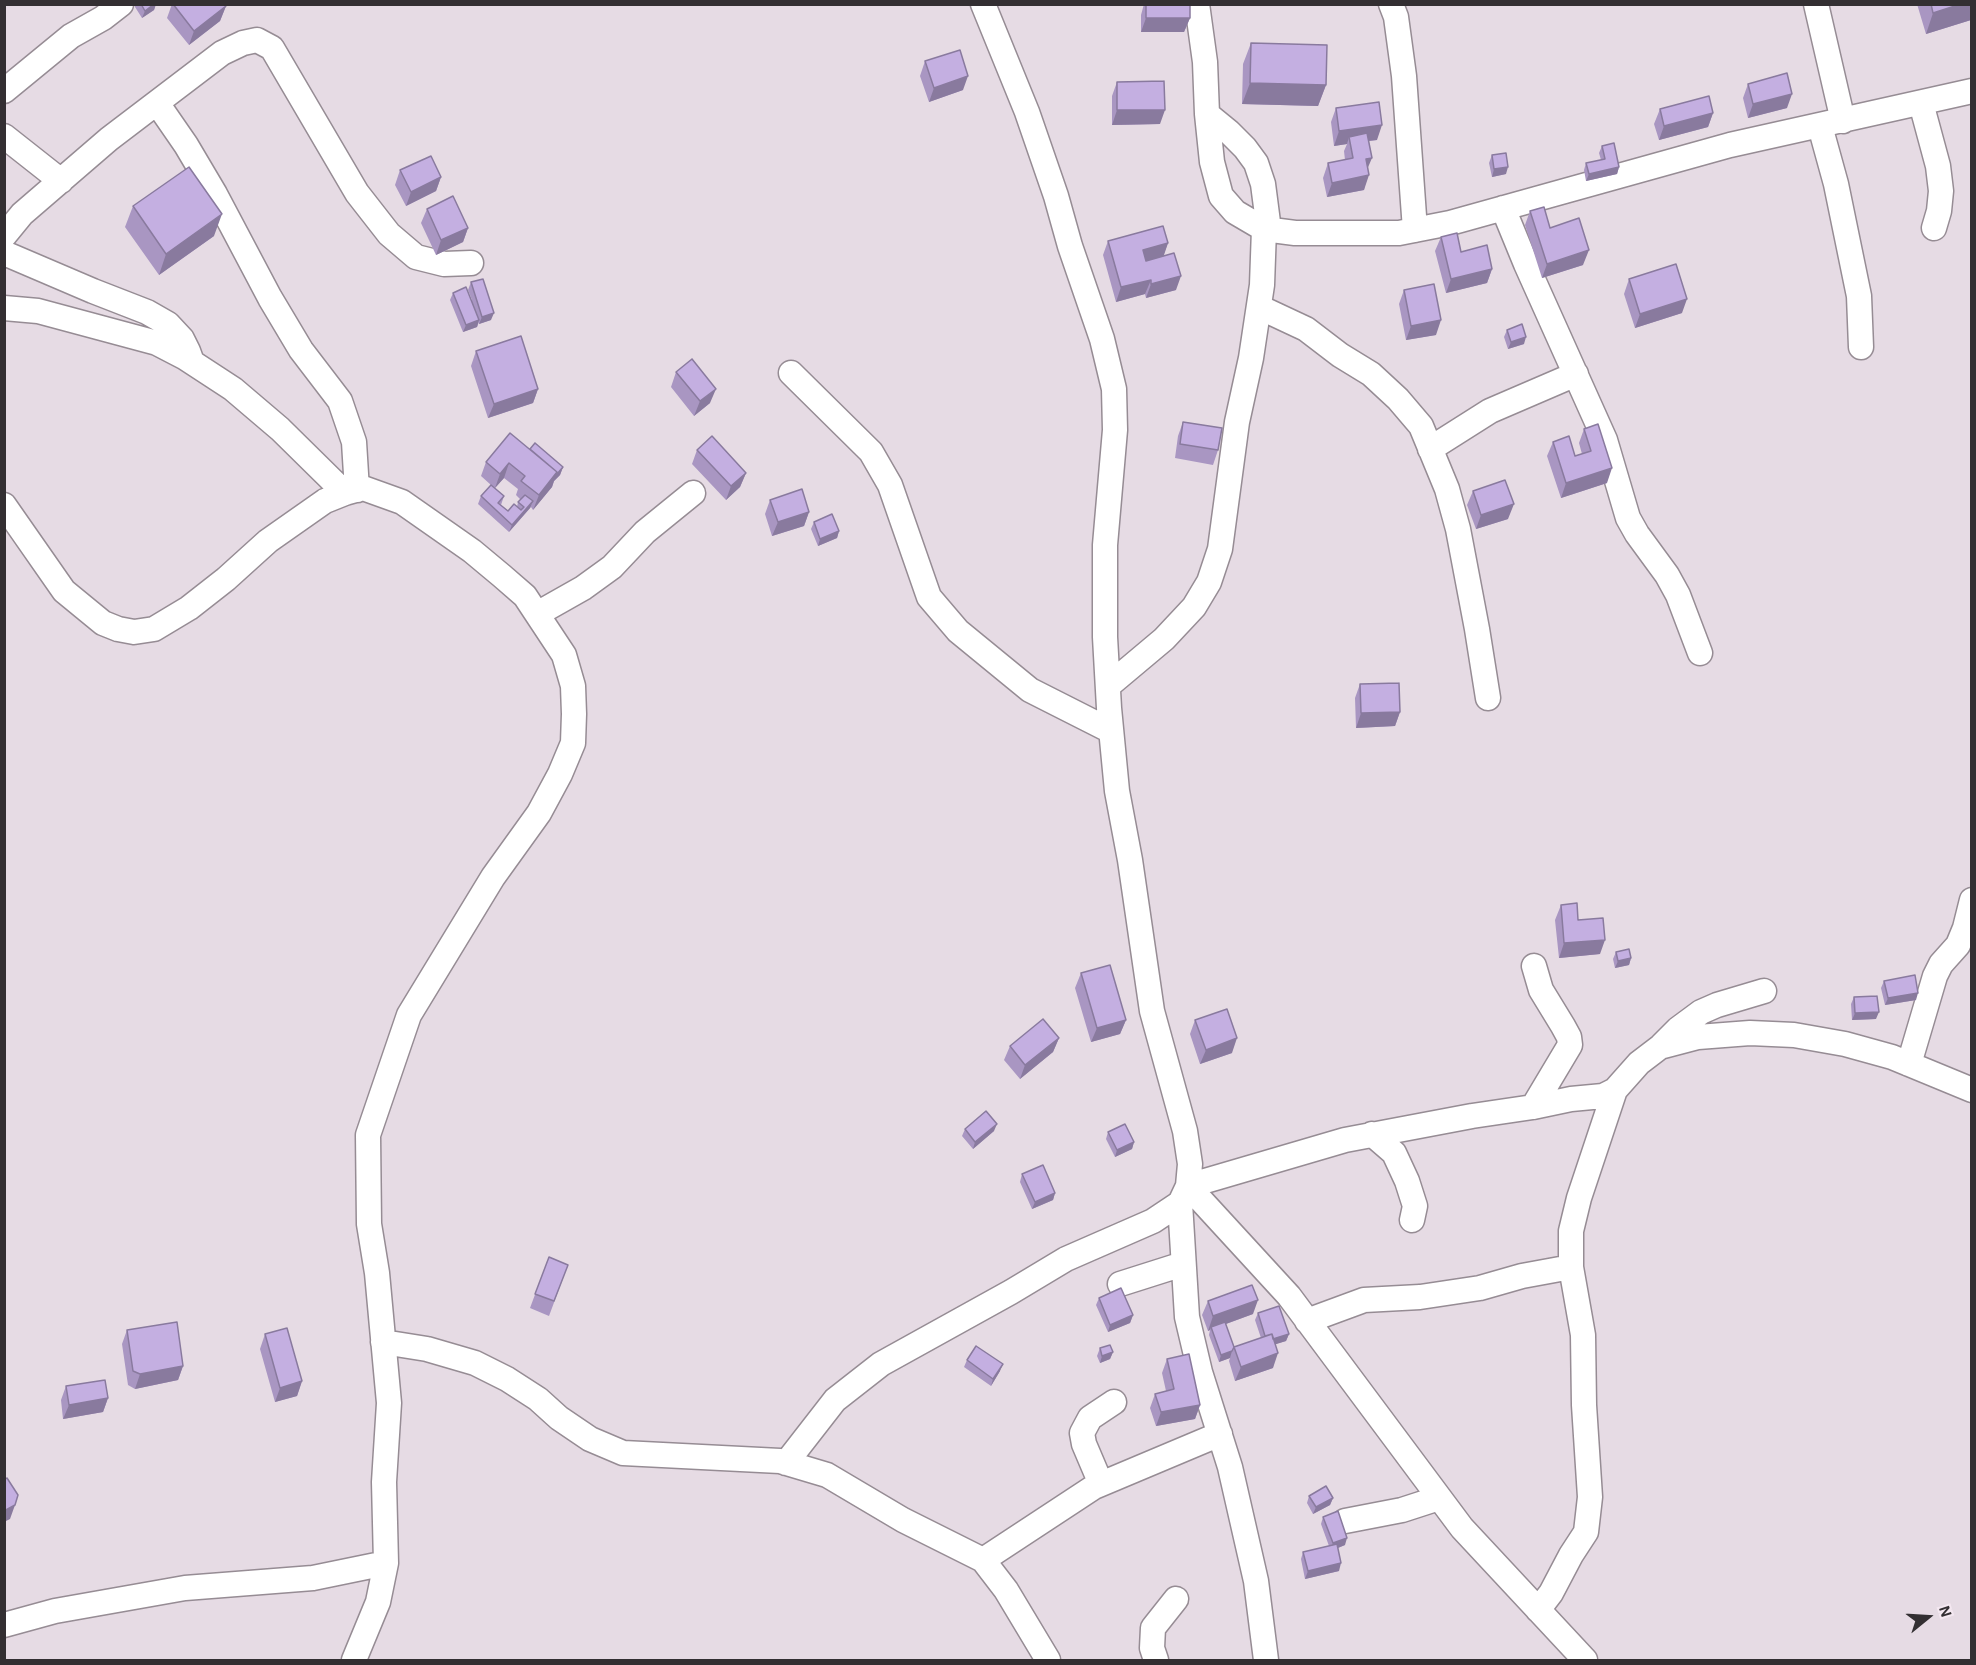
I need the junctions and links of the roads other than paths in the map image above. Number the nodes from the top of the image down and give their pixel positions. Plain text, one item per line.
1 (121, 4) edge
2 (982, 4) edge
3 (1197, 4) edge
4 (1391, 4) edge
5 (1816, 4) edge
6 (1971, 91) edge
7 (4, 92) edge
8 (157, 103) junction
9 (1921, 103) junction
10 (1207, 114) junction
11 (1832, 124) junction
12 (4, 136) edge
13 (61, 181) junction
14 (1503, 208) junction
15 (1934, 228) dead end
16 (1267, 229) junction
17 (1415, 230) junction
18 (4, 236) edge
19 (4, 253) edge
20 (471, 263) dead end
21 (1259, 306) junction
22 (4, 308) edge
23 (1861, 347) dead end
24 (192, 362) junction
25 (791, 374) dead end
26 (1576, 374) junction
27 (1430, 449) junction
28 (351, 491) junction
29 (693, 493) dead end
30 (4, 505) edge
31 (537, 614) junction
32 (1700, 652) dead end
33 (1108, 686) junction
34 (1488, 698) dead end
35 (1111, 731) junction
36 (1971, 900) edge
37 (1534, 966) dead end
38 (1764, 991) dead end
39 (1660, 1047) junction
40 (1909, 1064) junction
41 (1615, 1090) junction
42 (1971, 1090) edge
43 (1533, 1107) junction
44 (1372, 1134) junction
45 (1184, 1195) junction
46 (1412, 1220) dead end
47 (1183, 1264) junction
48 (1571, 1268) junction
49 (1120, 1284) dead end
50 (1307, 1321) junction
51 (383, 1342) junction
52 (1114, 1402) dead end
53 (1220, 1434) junction
54 (786, 1463) junction
55 (1101, 1484) junction
56 (1439, 1498) junction
57 (1345, 1521) dead end
58 (983, 1560) junction
59 (386, 1563) junction
60 (1176, 1599) dead end
61 (1538, 1610) junction
62 (4, 1625) edge
63 (354, 1660) edge
64 (1048, 1660) edge
65 (1156, 1660) edge
66 (1266, 1660) edge
67 (1585, 1660) edge

1 - 7 street
2 - 33 street
3 - 10 street
4 - 17 street
5 - 11 street
6 - 9 street
8 - 13 street
8 - 20 street
8 - 28 street
9 - 11 street
9 - 15 street
10 - 16 street
10 - 16 street
11 - 14 street
11 - 23 street
12 - 13 street
13 - 18 street
14 - 17 street
14 - 26 street
16 - 17 street
16 - 21 street
19 - 24 street
21 - 27 street
21 - 33 street
22 - 24 street
24 - 28 street
25 - 35 street
26 - 27 street
26 - 32 street
27 - 34 street
28 - 30 street
28 - 31 street
29 - 31 street
31 - 51 street
33 - 35 street
35 - 45 street
36 - 40 street
37 - 43 street
38 - 39 street
39 - 40 street
39 - 41 street
40 - 42 street
41 - 43 street
41 - 48 street
43 - 44 street
44 - 45 street
44 - 46 street
45 - 47 street
45 - 50 street
45 - 54 street
47 - 49 street
47 - 53 street
48 - 50 street
48 - 61 street
50 - 56 street
51 - 54 street
51 - 59 street
52 - 55 street
53 - 55 street
53 - 66 street
54 - 58 street
55 - 58 street
56 - 57 street
56 - 61 street
58 - 64 street
59 - 62 street
59 - 63 street
60 - 65 street
61 - 67 street

